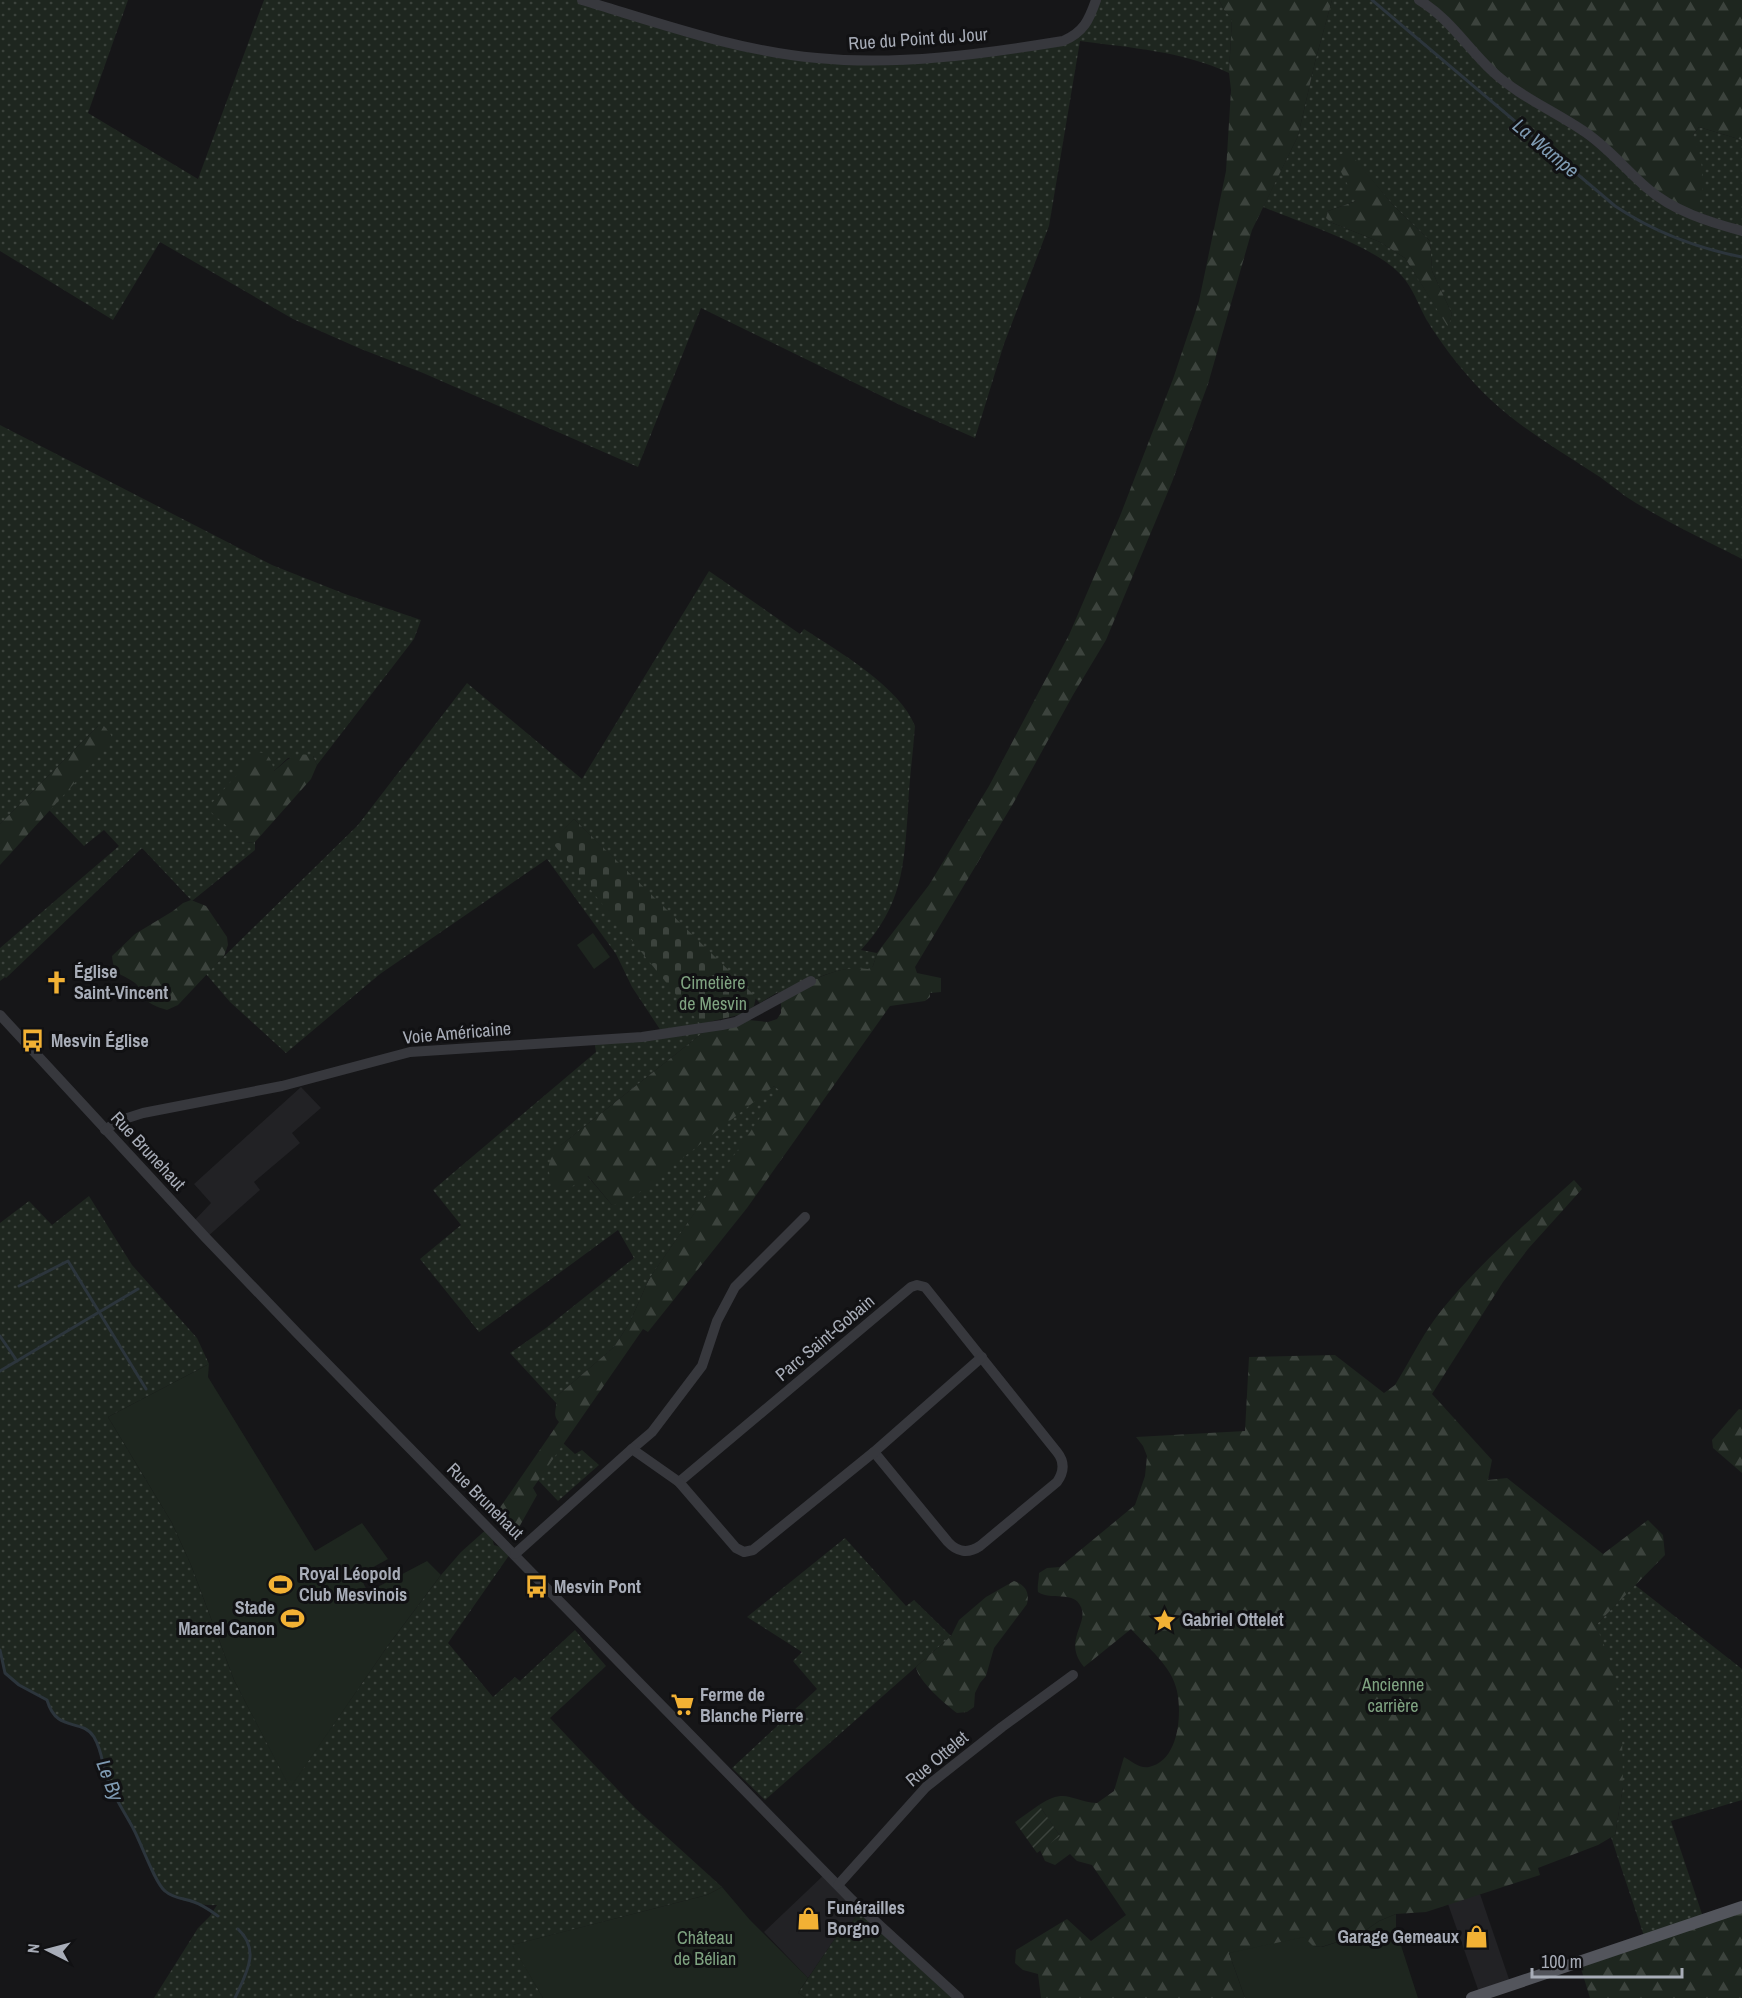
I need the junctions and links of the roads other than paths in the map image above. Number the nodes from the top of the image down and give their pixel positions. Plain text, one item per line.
1 (582, 0) edge
2 (1096, 0) edge
3 (1419, 0) edge
4 (1742, 231) edge
5 (811, 981) dead end
6 (0, 1015) edge
7 (105, 1130) junction
8 (805, 1217) dead end
9 (982, 1357) junction
10 (632, 1449) junction
11 (874, 1452) junction
12 (679, 1482) junction
13 (514, 1554) junction
14 (1073, 1675) dead end
15 (838, 1885) junction
16 (1742, 1906) edge
17 (959, 1998) edge
18 (1472, 1998) edge

1 - 2 street, Rue du Point du Jour
3 - 4 street
5 - 7 street, Voie Américaine
6 - 7 street, Rue Brunehaut
7 - 13 street, Rue Brunehaut
8 - 10 street
9 - 11 street
9 - 11 street, Parc Saint-Gobain
9 - 12 street, Parc Saint-Gobain
10 - 12 street
10 - 13 street
11 - 12 street
13 - 15 street, Rue Brunehaut
14 - 15 street, Rue Ottelet
15 - 17 street, Rue Brunehaut
16 - 18 main road

